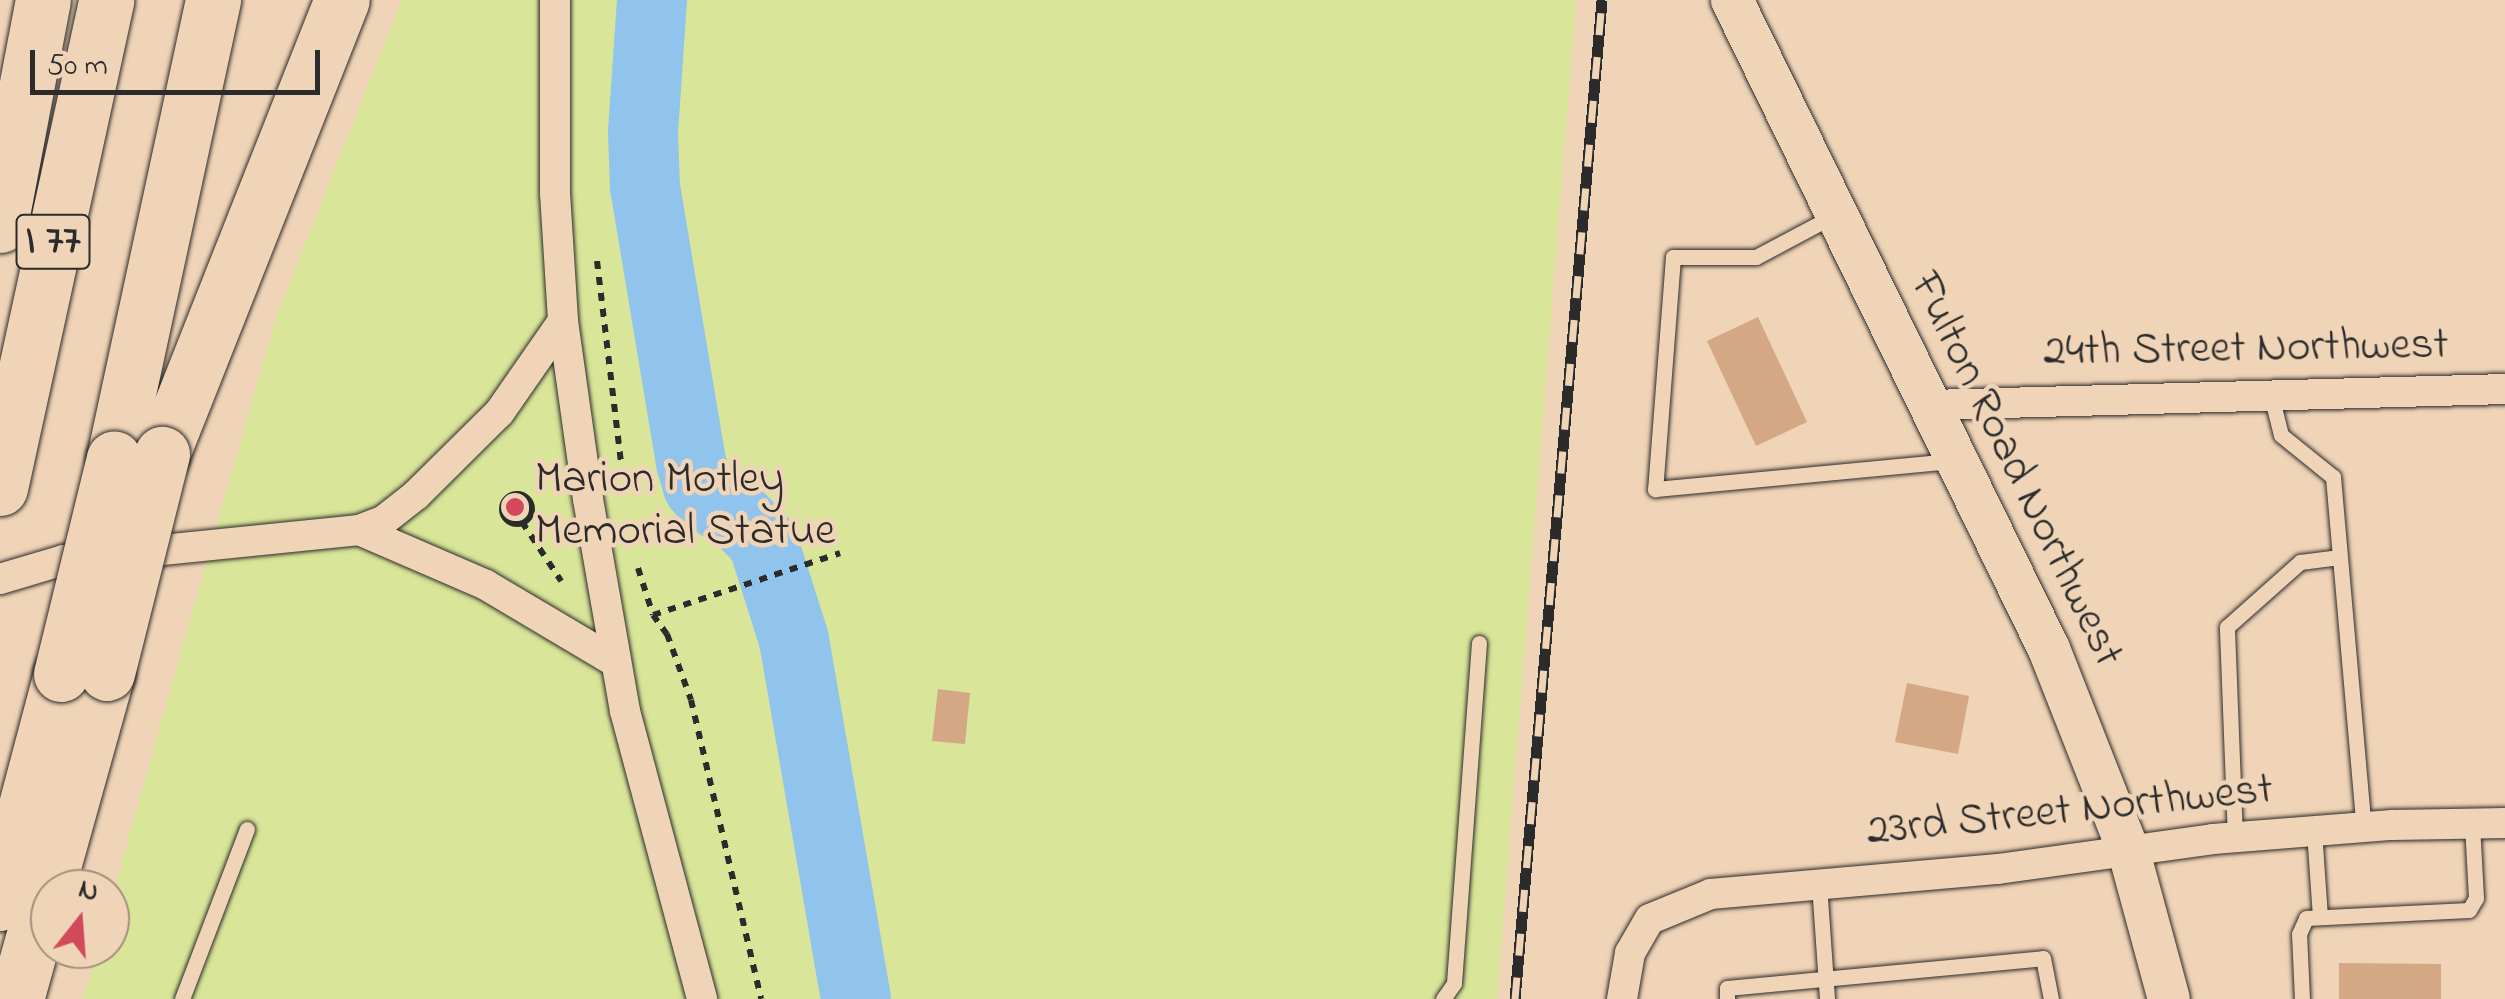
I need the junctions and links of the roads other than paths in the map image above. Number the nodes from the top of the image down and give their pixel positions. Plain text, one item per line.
1 (42, 0) edge
2 (106, 0) edge
3 (213, 0) edge
4 (342, 0) edge
5 (555, 0) edge
6 (1732, 0) edge
7 (1836, 214) junction
8 (0, 225) edge
9 (563, 321) junction
10 (2505, 389) edge
11 (2271, 395) junction
12 (1930, 405) junction
13 (138, 456) junction
14 (1957, 461) junction
15 (0, 486) edge
16 (359, 530) junction
17 (2340, 557) junction
18 (0, 579) edge
19 (1479, 643) dead end
20 (614, 661) junction
21 (84, 674) junction
22 (2505, 822) edge
23 (2472, 824) junction
24 (2364, 828) junction
25 (247, 829) dead end
26 (2314, 831) junction
27 (2235, 838) junction
28 (2129, 852) junction
29 (1819, 884) junction
30 (0, 903) edge
31 (2320, 917) junction
32 (1826, 979) junction
33 (16, 999) edge
34 (182, 999) edge
35 (702, 999) edge
36 (1443, 999) edge
37 (1622, 999) edge
38 (1726, 999) edge
39 (1827, 999) edge
40 (2051, 999) edge
41 (2169, 999) edge
42 (2302, 999) edge

1 - 8 highway
2 - 15 highway, I 77
3 - 13 highway, I 77
4 - 13 highway
5 - 9 street
6 - 7 main road, Fulton Road Northwest
7 - 12 main road, Fulton Road Northwest
7 - 14 lane
9 - 16 street
9 - 20 street
10 - 11 street, 24th Street Northwest
11 - 12 street, 24th Street Northwest
11 - 17 lane
12 - 14 main road, Fulton Road Northwest
13 - 21 highway, bridge
14 - 28 main road, Fulton Road Northwest
16 - 18 street
16 - 20 street
17 - 24 lane
17 - 27 lane
19 - 36 lane
20 - 35 street
21 - 30 highway
21 - 33 highway
22 - 23 street, 23rd Street Northwest
23 - 24 street, 23rd Street Northwest
23 - 31 lane
24 - 26 street, 23rd Street Northwest
25 - 34 lane
26 - 27 street, 23rd Street Northwest
26 - 31 lane
27 - 28 street, 23rd Street Northwest
28 - 29 street, 23rd Street Northwest
28 - 41 main road, Fulton Road Northwest
29 - 32 lane
29 - 37 street, 23rd Street Northwest
31 - 42 lane
32 - 38 lane
32 - 39 lane
32 - 40 lane

